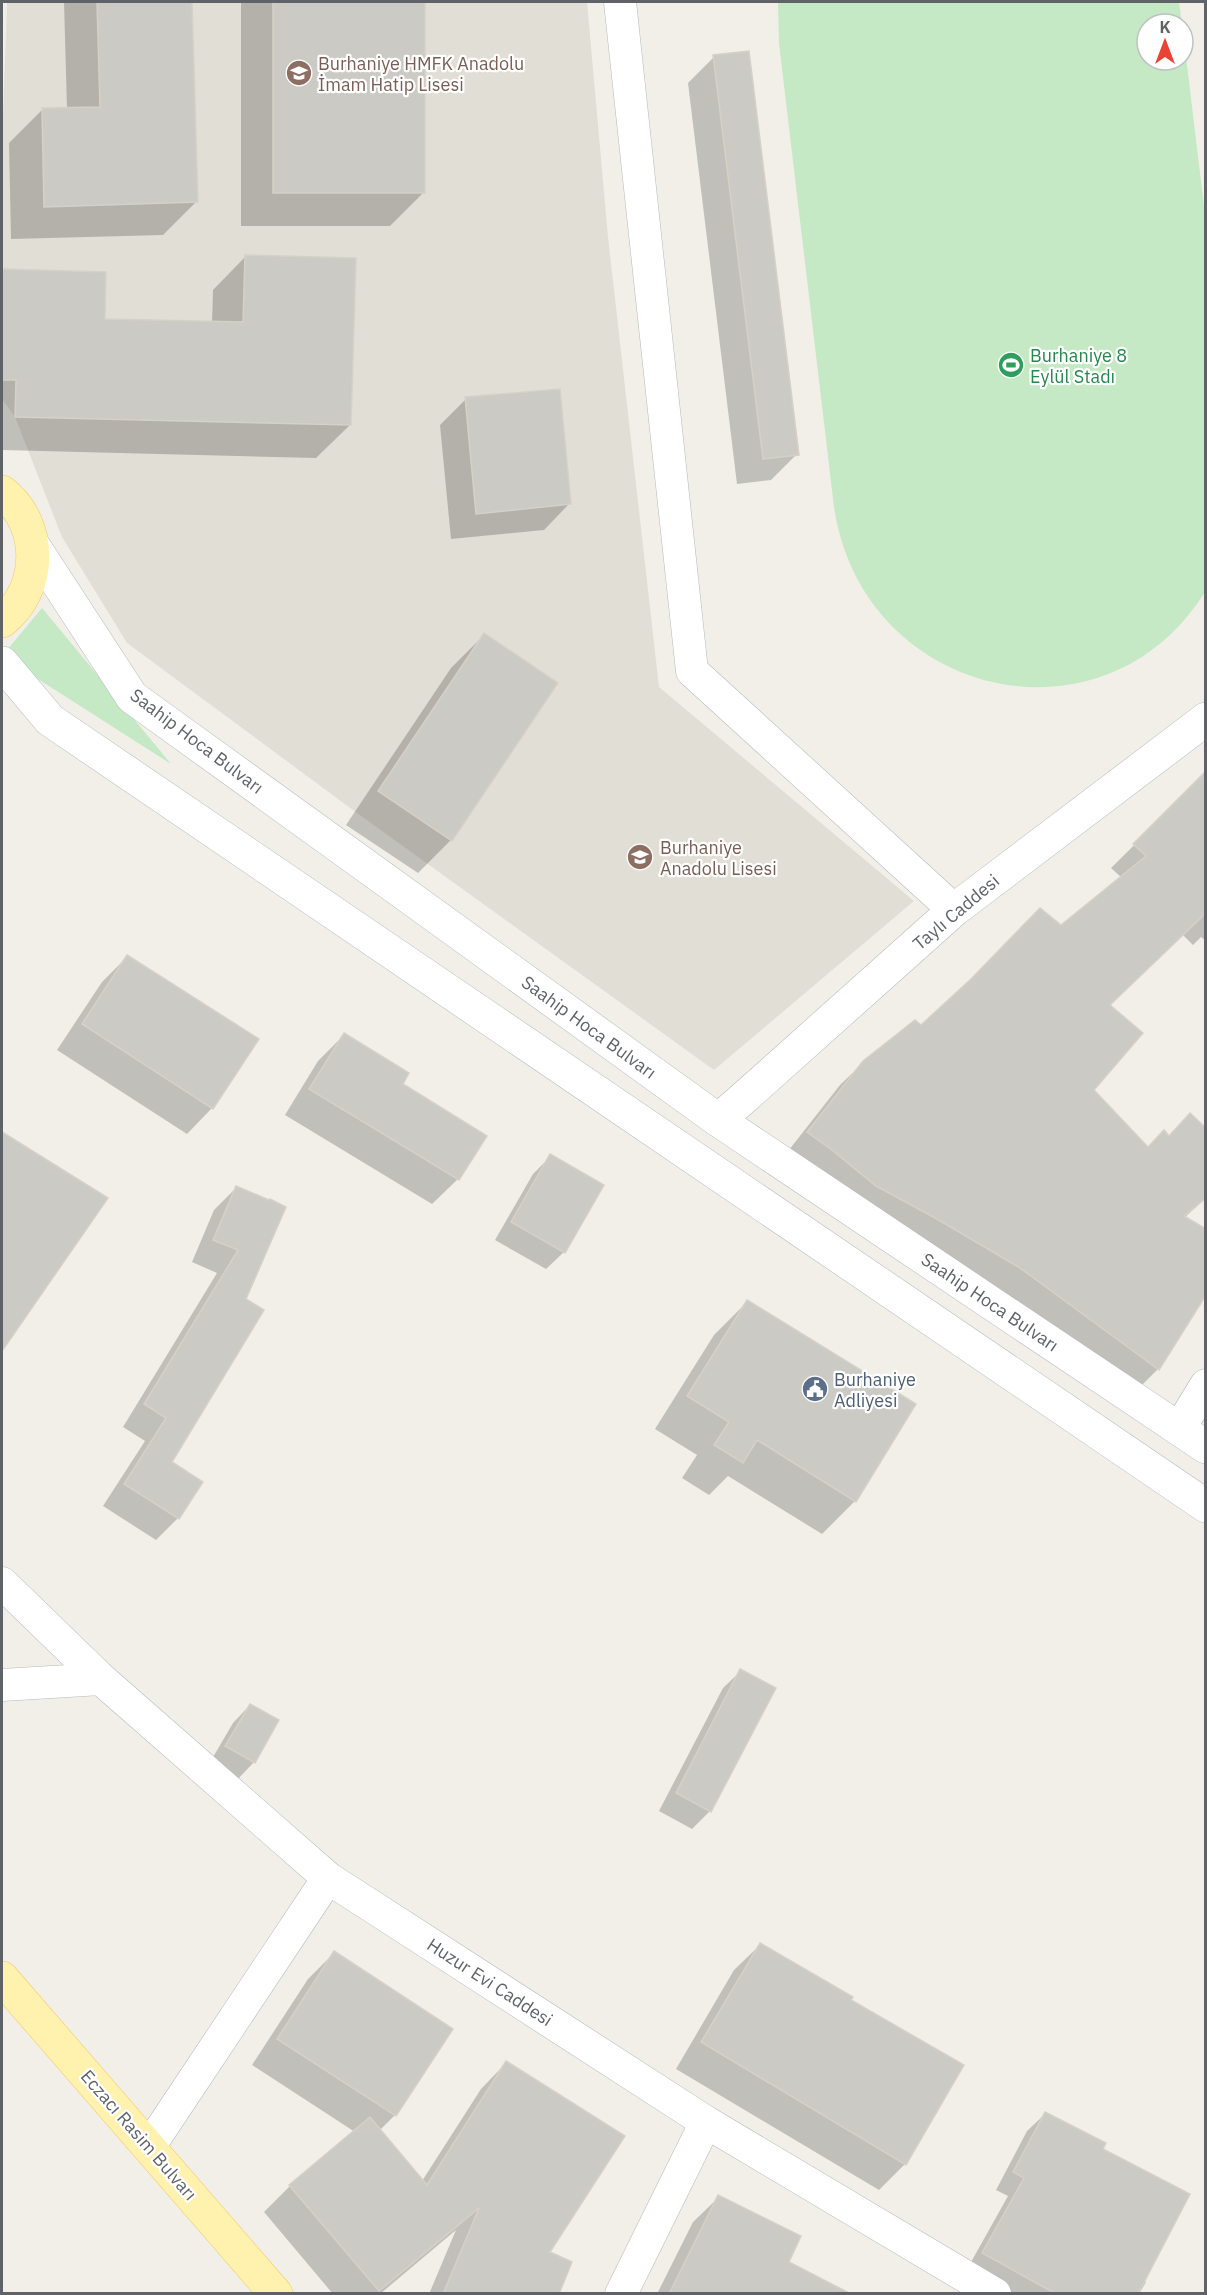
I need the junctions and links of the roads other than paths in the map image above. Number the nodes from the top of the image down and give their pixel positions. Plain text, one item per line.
1 (620, 2) edge
2 (6, 493) edge
3 (33, 545) junction
4 (2, 621) edge
5 (2, 663) edge
6 (1206, 719) edge
7 (954, 910) junction
8 (718, 1119) junction
9 (1206, 1385) edge
10 (1192, 1438) edge
11 (1206, 1506) edge
12 (2, 1583) edge
13 (101, 1679) junction
14 (2, 1685) edge
15 (328, 1878) junction
16 (2, 1979) edge
17 (706, 2122) junction
18 (149, 2147) junction
19 (276, 2294) edge
20 (621, 2294) edge
21 (995, 2294) edge

1 - 7 street
2 - 3 main road
3 - 4 main road
3 - 8 main road, Saahip Hoca Bulvarı
5 - 11 main road
6 - 7 main road, Taylı Caddesi
7 - 8 main road, Taylı Caddesi
8 - 10 main road, Saahip Hoca Bulvarı
9 - 10 street
12 - 13 street, Huzur Evi Caddesi
13 - 14 street
13 - 15 street, Huzur Evi Caddesi
15 - 17 street, Huzur Evi Caddesi
15 - 18 street
16 - 18 main road, Eczacı Rasim Bulvarı
17 - 20 street
17 - 21 street, Huzur Evi Caddesi
18 - 19 main road, Eczacı Rasim Bulvarı

